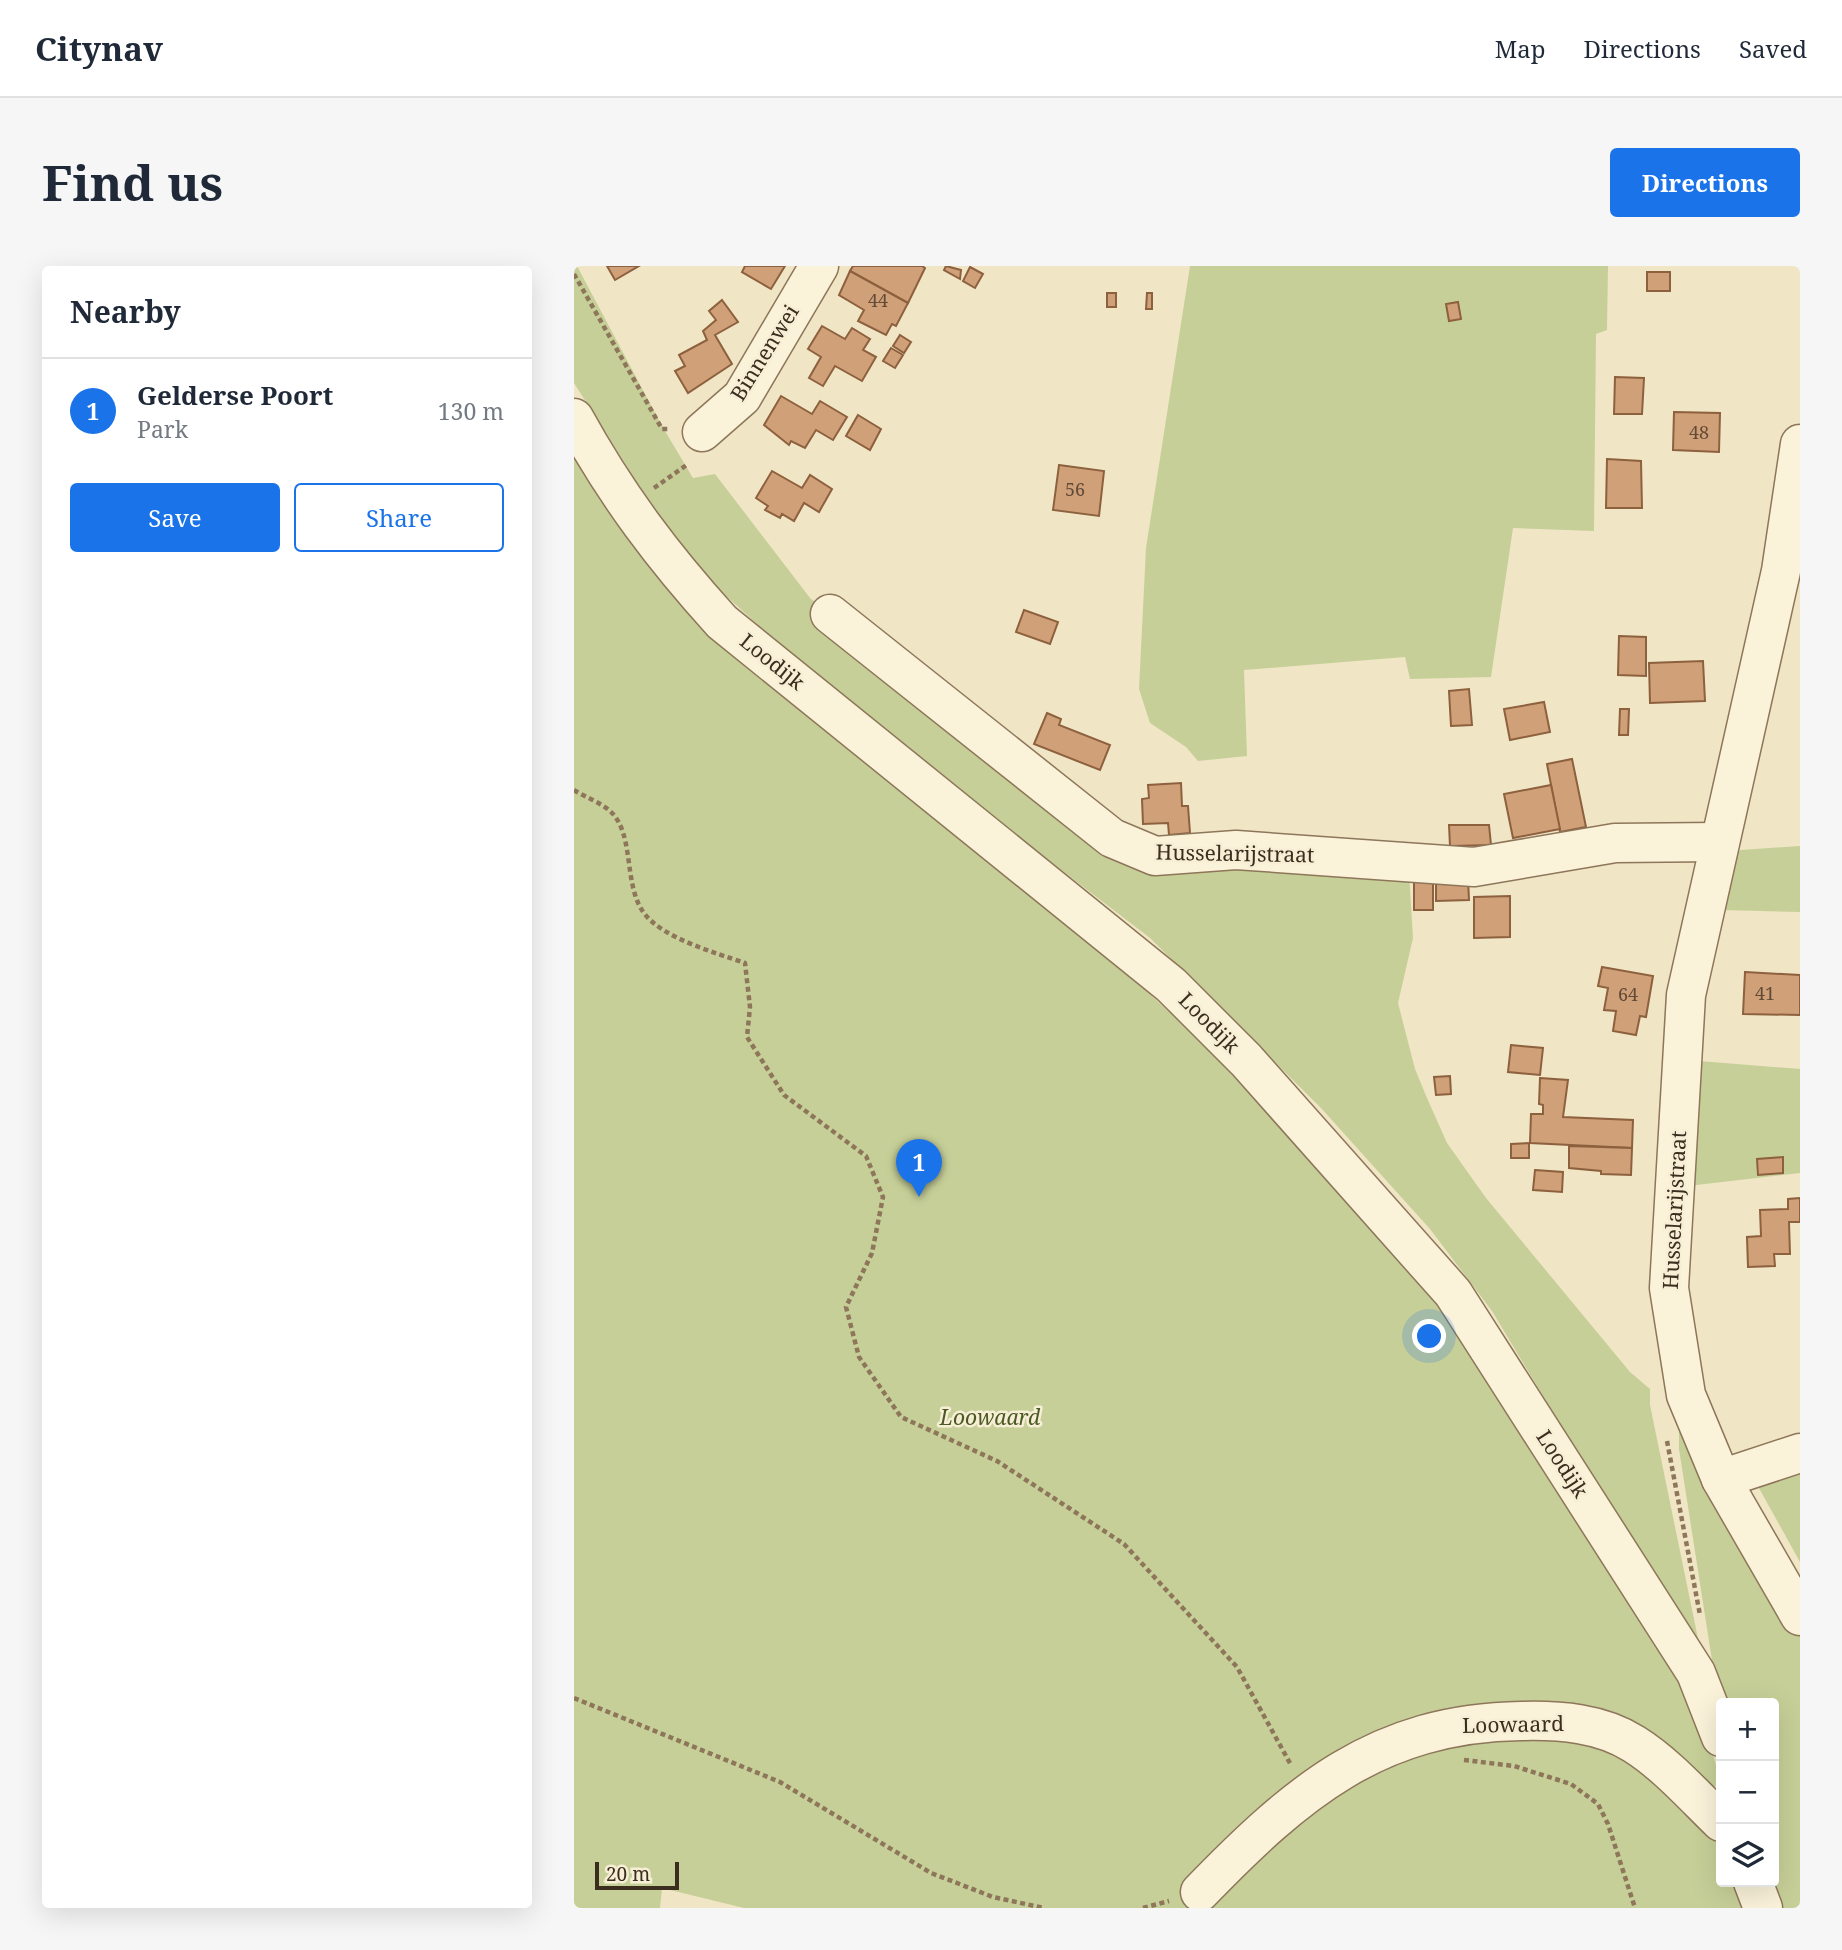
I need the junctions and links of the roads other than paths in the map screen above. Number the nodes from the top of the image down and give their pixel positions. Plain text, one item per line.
1 (818, 266) edge
2 (574, 418) edge
3 (702, 432) road end
4 (1800, 444) edge
5 (830, 614) dead end
6 (1718, 842) junction
7 (1800, 1453) edge
8 (1721, 1479) junction
9 (1800, 1616) edge
10 (1716, 1724) edge
11 (1716, 1818) edge
12 (1756, 1887) edge
13 (1200, 1892) dead end
14 (1763, 1908) edge

1 - 3 street, Binnenwei
2 - 10 street, Loodijk
4 - 6 street, Husselarijstraat
5 - 6 street, Husselarijstraat
6 - 8 street, Husselarijstraat
7 - 8 street
8 - 9 street, Husselarijstraat
11 - 13 street, Loowaard
12 - 14 street

